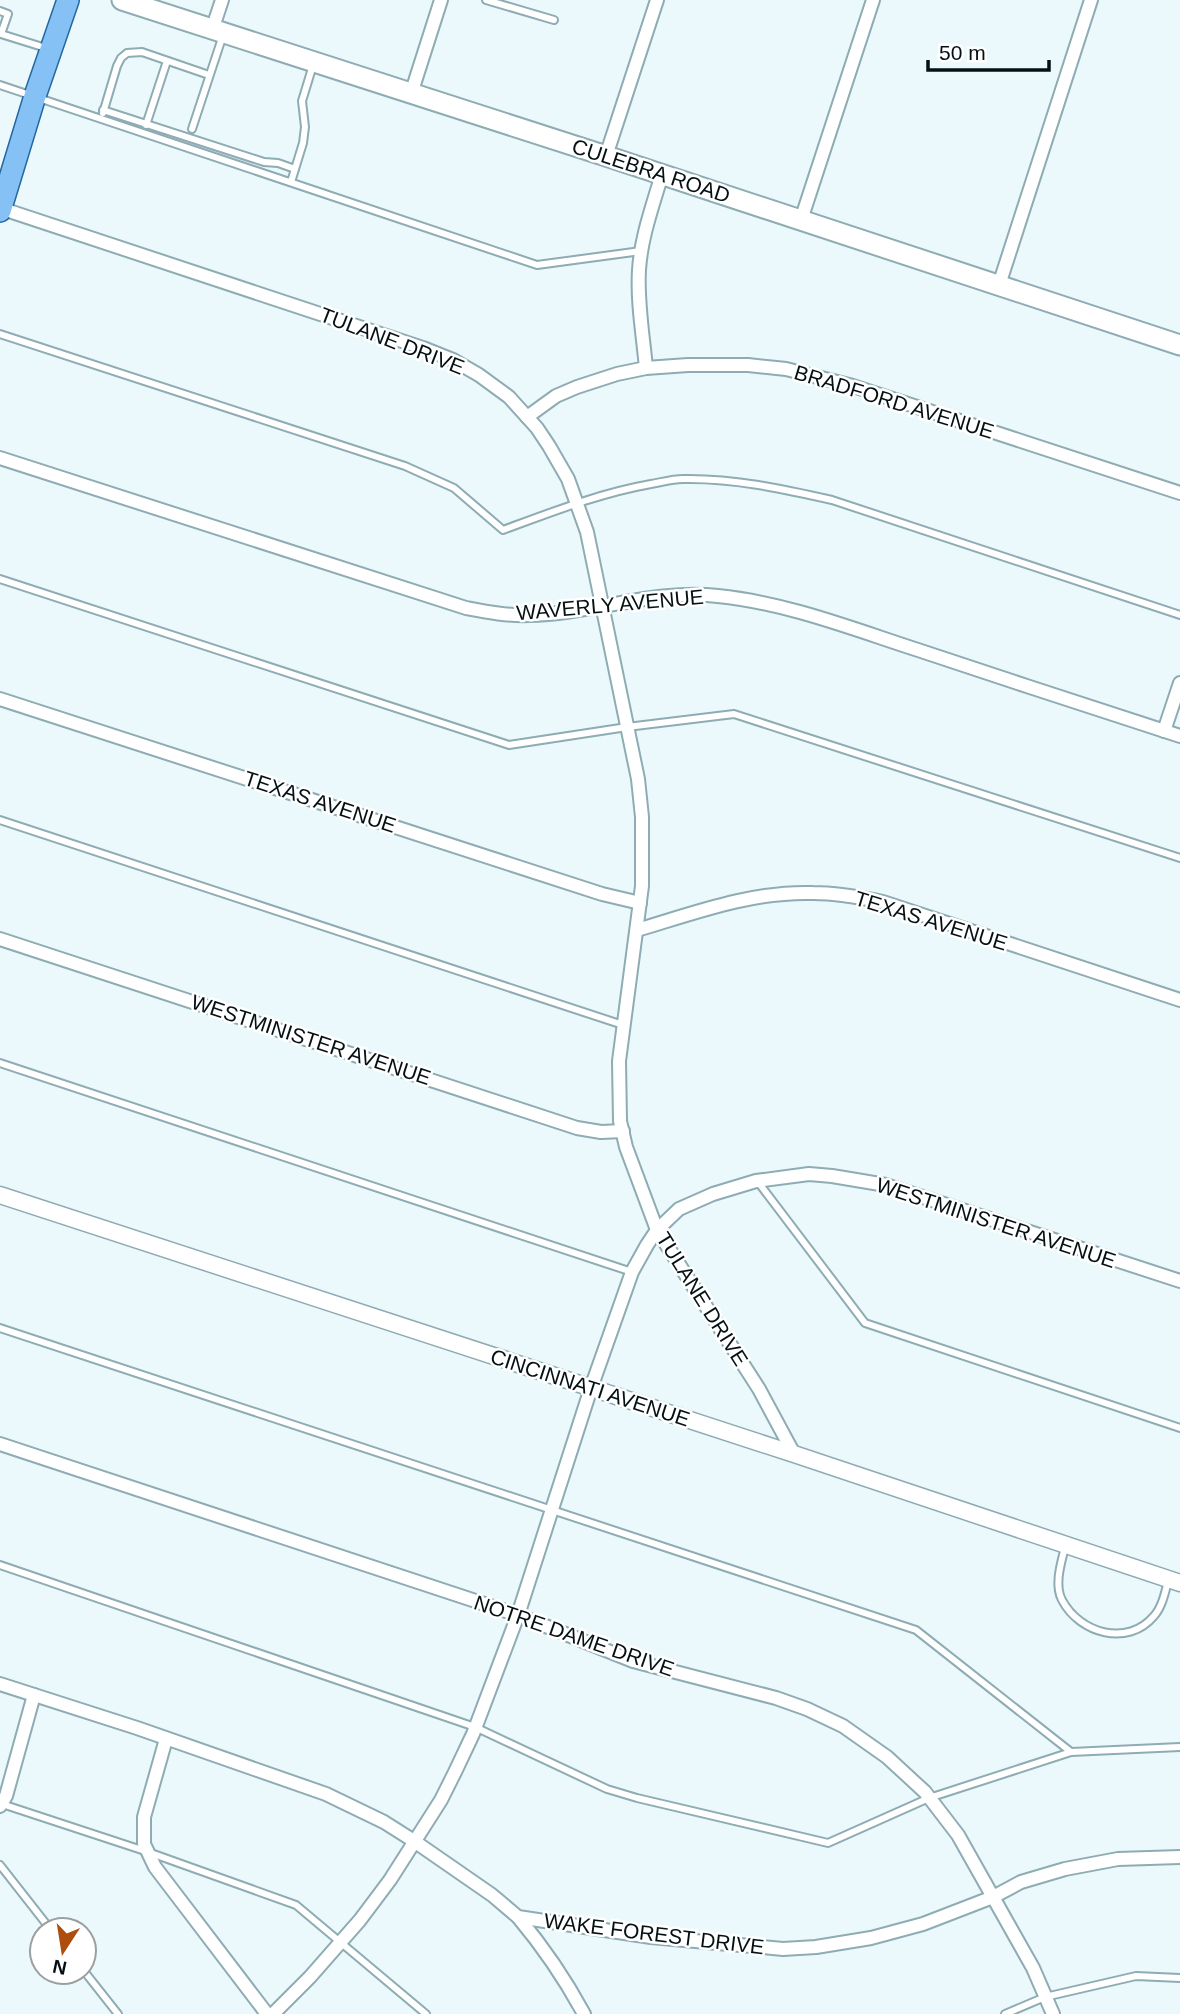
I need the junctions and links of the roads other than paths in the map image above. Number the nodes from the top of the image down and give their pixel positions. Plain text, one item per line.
1 (68, 0) edge
2 (122, 0) edge
3 (222, 0) edge
4 (441, 0) edge
5 (486, 0) edge
6 (657, 0) edge
7 (873, 0) edge
8 (1091, 0) edge
9 (156, 5) edge
10 (0, 11) edge
11 (554, 20) dead end
12 (218, 32) junction
13 (51, 49) junction
14 (167, 61) junction
15 (314, 62) junction
16 (209, 75) junction
17 (0, 85) edge
18 (411, 94) junction
19 (35, 96) junction
20 (103, 110) junction
21 (101, 118) junction
22 (146, 124) junction
23 (192, 129) dead end
24 (144, 132) junction
25 (606, 156) junction
26 (295, 169) junction
27 (662, 174) junction
28 (291, 182) junction
29 (0, 209) edge
30 (802, 220) junction
31 (641, 251) junction
32 (999, 285) junction
33 (0, 334) edge
34 (1180, 345) edge
35 (646, 368) junction
36 (527, 417) junction
37 (0, 458) edge
38 (1180, 493) edge
39 (576, 503) junction
40 (0, 579) edge
41 (603, 606) junction
42 (1180, 615) edge
43 (1180, 683) edge
44 (0, 699) edge
45 (627, 727) junction
46 (1164, 731) junction
47 (1180, 736) edge
48 (0, 820) edge
49 (1180, 858) edge
50 (640, 903) junction
51 (637, 930) junction
52 (0, 939) edge
53 (1180, 1000) edge
54 (623, 1025) junction
55 (0, 1063) edge
56 (623, 1131) junction
57 (757, 1181) junction
58 (0, 1195) edge
59 (657, 1230) junction
60 (632, 1272) junction
61 (1180, 1281) edge
62 (0, 1328) edge
63 (591, 1388) junction
64 (1180, 1428) edge
65 (0, 1444) edge
66 (794, 1454) junction
67 (552, 1509) junction
68 (1065, 1545) junction
69 (0, 1565) edge
70 (1174, 1581) edge
71 (518, 1615) junction
72 (0, 1684) edge
73 (33, 1695) junction
74 (475, 1727) junction
75 (166, 1739) junction
76 (1180, 1747) edge
77 (1071, 1752) junction
78 (929, 1798) junction
79 (0, 1805) edge
80 (414, 1841) junction
81 (148, 1853) junction
82 (1180, 1857) edge
83 (0, 1866) edge
84 (993, 1896) junction
85 (40, 1916) edge
86 (518, 1917) junction
87 (341, 1942) junction
88 (1180, 1978) edge
89 (96, 1986) edge
90 (1045, 1997) junction
91 (118, 2014) edge
92 (267, 2014) edge
93 (274, 2014) edge
94 (426, 2014) edge
95 (584, 2014) edge
96 (1005, 2014) edge
97 (1053, 2014) edge

1 - 13 main road
2 - 9 main road, CULEBRA ROAD
3 - 12 street
4 - 18 street
5 - 11 lane
6 - 25 street
7 - 30 street
8 - 32 street
9 - 12 main road, CULEBRA ROAD
10 - 13 lane
12 - 15 main road, CULEBRA ROAD
12 - 16 lane
13 - 19 main road
14 - 16 lane
14 - 20 lane
14 - 22 lane
15 - 18 main road, CULEBRA ROAD
15 - 26 lane
16 - 23 lane
17 - 19 lane
18 - 25 main road, CULEBRA ROAD
19 - 21 lane
19 - 29 main road
20 - 21 lane
20 - 22 lane
21 - 24 lane
22 - 24 lane
22 - 26 lane
24 - 28 lane
25 - 27 main road, CULEBRA ROAD
26 - 28 lane
27 - 30 main road, CULEBRA ROAD
27 - 31 street
28 - 31 lane
29 - 36 street, TULANE DRIVE
30 - 32 main road, CULEBRA ROAD
31 - 35 street
32 - 34 main road, CULEBRA ROAD
33 - 39 lane
35 - 36 street, BRADFORD AVENUE
35 - 38 street, BRADFORD AVENUE
36 - 39 street, TULANE DRIVE
37 - 41 street, WAVERLY AVENUE
39 - 41 street, TULANE DRIVE
39 - 42 lane
40 - 45 lane
41 - 45 street, TULANE DRIVE
41 - 46 street, WAVERLY AVENUE
43 - 46 street
44 - 50 street, TEXAS AVENUE
45 - 49 lane
45 - 50 street, TULANE DRIVE
46 - 47 street, WAVERLY AVENUE
48 - 54 lane
50 - 51 street, TULANE DRIVE
51 - 53 street, TEXAS AVENUE
51 - 54 street, TULANE DRIVE
52 - 56 street, WESTMINISTER AVENUE
54 - 56 street, TULANE DRIVE
55 - 60 lane
56 - 59 street, TULANE DRIVE
57 - 59 street, WESTMINISTER AVENUE
57 - 61 street, WESTMINISTER AVENUE
57 - 64 lane
58 - 63 street, CINCINNATI AVENUE
59 - 60 street, WESTMINISTER AVENUE
59 - 66 street, TULANE DRIVE
60 - 63 street, WESTMINISTER AVENUE
62 - 67 lane
63 - 66 street, CINCINNATI AVENUE
63 - 67 street, WESTMINISTER AVENUE
65 - 71 street, NOTRE DAME DRIVE
66 - 68 street, CINCINNATI AVENUE
67 - 71 street, WESTMINISTER AVENUE
67 - 77 lane
68 - 70 street, CINCINNATI AVENUE
68 - 70 lane
69 - 74 lane
71 - 74 street, WESTMINISTER AVENUE
71 - 78 street, NOTRE DAME DRIVE
72 - 73 street, WAKE FOREST DRIVE
73 - 75 street, WAKE FOREST DRIVE
73 - 79 street
74 - 78 lane
74 - 80 street, WESTMINISTER AVENUE
75 - 80 street, WAKE FOREST DRIVE
75 - 81 street
76 - 77 lane
77 - 78 lane
78 - 84 street, NOTRE DAME DRIVE
79 - 81 lane
80 - 86 street, WAKE FOREST DRIVE
80 - 87 street, WESTMINISTER AVENUE
81 - 87 lane
81 - 92 street
82 - 84 street, WAKE FOREST DRIVE
83 - 85 lane
84 - 86 street, WAKE FOREST DRIVE
84 - 90 street, NOTRE DAME DRIVE
86 - 95 street
87 - 93 street, WESTMINISTER AVENUE
87 - 94 lane
88 - 90 lane
89 - 91 lane
90 - 96 lane
90 - 97 street, NOTRE DAME DRIVE

